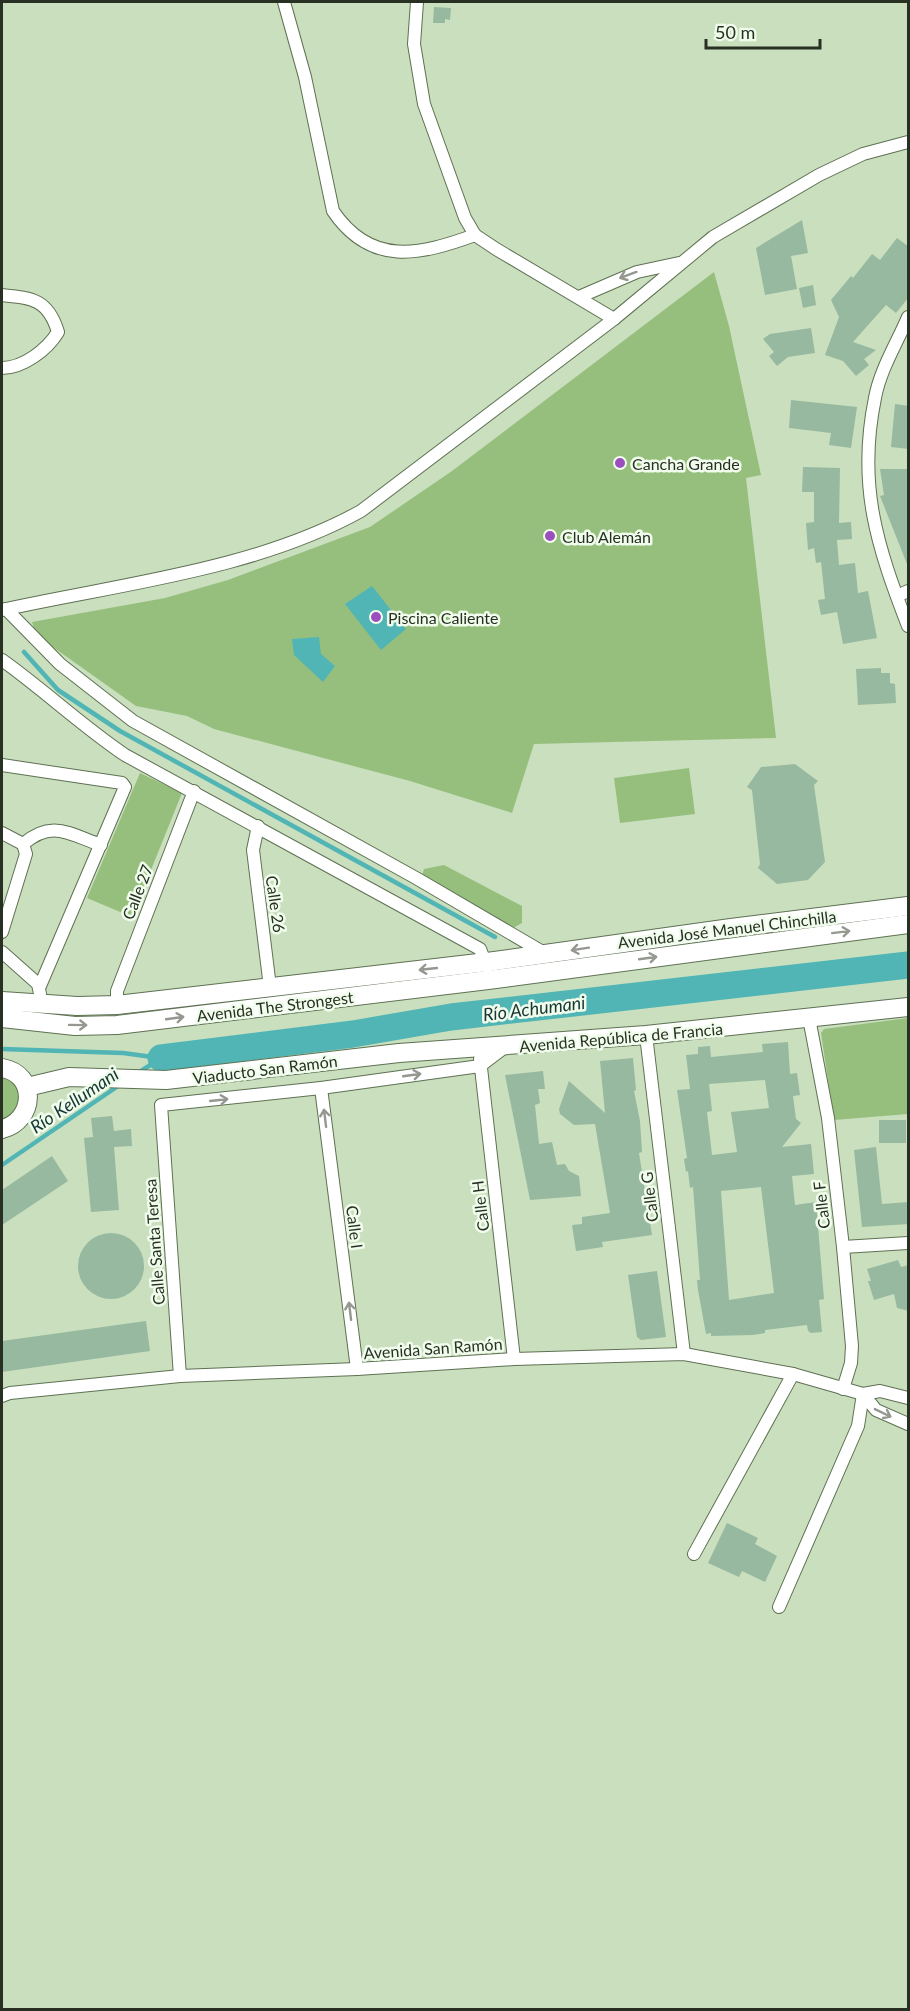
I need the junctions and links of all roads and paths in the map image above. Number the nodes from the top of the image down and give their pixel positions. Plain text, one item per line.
1 (284, 2) edge
2 (417, 2) edge
3 (909, 142) edge
4 (475, 234) junction
5 (681, 263) junction
6 (2, 295) edge
7 (579, 297) junction
8 (909, 317) edge
9 (614, 319) junction
10 (2, 368) edge
11 (903, 594) edge
12 (4, 610) edge
13 (909, 626) edge
14 (2, 660) edge
15 (2, 765) edge
16 (194, 791) junction
17 (258, 826) junction
18 (2, 833) edge
19 (24, 844) junction
20 (101, 845) junction
21 (909, 906) edge
22 (909, 924) edge
23 (2, 932) edge
24 (732, 937) junction
25 (2, 952) edge
26 (547, 963) junction
27 (488, 971) junction
28 (270, 987) junction
29 (40, 995) junction
30 (2, 1001) edge
31 (117, 1005) junction
32 (272, 1006) junction
33 (909, 1007) edge
34 (2, 1018) edge
35 (809, 1018) junction
36 (39, 1023) junction
37 (117, 1025) junction
38 (646, 1035) junction
39 (506, 1047) joint
40 (480, 1058) junction
41 (2, 1068) edge
42 (27, 1087) junction
43 (321, 1089) junction
44 (2, 1129) edge
45 (909, 1243) edge
46 (843, 1247) junction
47 (684, 1354) junction
48 (514, 1359) junction
49 (357, 1369) junction
50 (793, 1374) junction
51 (180, 1376) junction
52 (843, 1389) junction
53 (863, 1394) junction
54 (2, 1396) edge
55 (909, 1398) edge
56 (909, 1424) edge
57 (694, 1554) dead end
58 (779, 1607) dead end

1 - 4 street
2 - 4 street
3 - 5 street
4 - 7 street
5 -> 7 street
5 - 9 street
6 - 10 street
7 - 9 street
8 - 11 street
9 - 12 street
11 - 13 street
12 - 26 street
14 - 16 street
15 - 20 street
16 - 17 street
16 - 31 street, Calle 27
17 - 27 street
17 - 28 street, Calle 26
18 - 19 street
19 - 20 street
19 - 23 street
20 - 29 street
21 - 24 main road, Avenida José Manuel Chinchilla
24 -> 22 main road, Avenida José Manuel Chinchilla
24 - 26 main road, Avenida José Manuel Chinchilla
25 - 29 street
26 - 27 main road, Avenida The Strongest
27 -> 28 main road, Avenida The Strongest
27 - 32 main road, Avenida The Strongest
28 - 31 main road, Avenida The Strongest
28 - 32 main road
29 - 30 main road, Avenida The Strongest
29 - 31 main road, Avenida The Strongest
29 - 36 main road
31 - 37 main road
37 -> 32 main road, Avenida The Strongest
33 - 35 main road, Avenida República de Francia
34 - 36 main road, Avenida The Strongest
35 - 38 main road, Avenida República de Francia
35 - 46 street, Calle F
36 -> 37 main road, Avenida The Strongest
38 - 39 main road, Avenida República de Francia
38 - 47 street, Calle G
39 - 40 main road, Viaducto San Ramón
40 - 42 main road, Viaducto San Ramón
43 -> 40 street
40 - 48 street, Calle H
41 - 42 main road
42 - 44 main road
49 -> 43 street, Calle I
51 -> 43 street, Calle Santa Teresa
45 - 46 street
46 - 52 street, Calle F
47 - 48 street, Avenida San Ramón
47 - 50 street, Avenida San Ramón
48 - 49 street, Avenida San Ramón
49 - 51 street, Avenida San Ramón
50 - 52 street, Avenida San Ramón
50 - 57 street
51 - 54 street, Avenida San Ramón
52 - 53 street, Avenida San Ramón
53 - 55 street, Avenida San Ramón
53 -> 56 street, Avenida San Ramón
53 - 58 street

